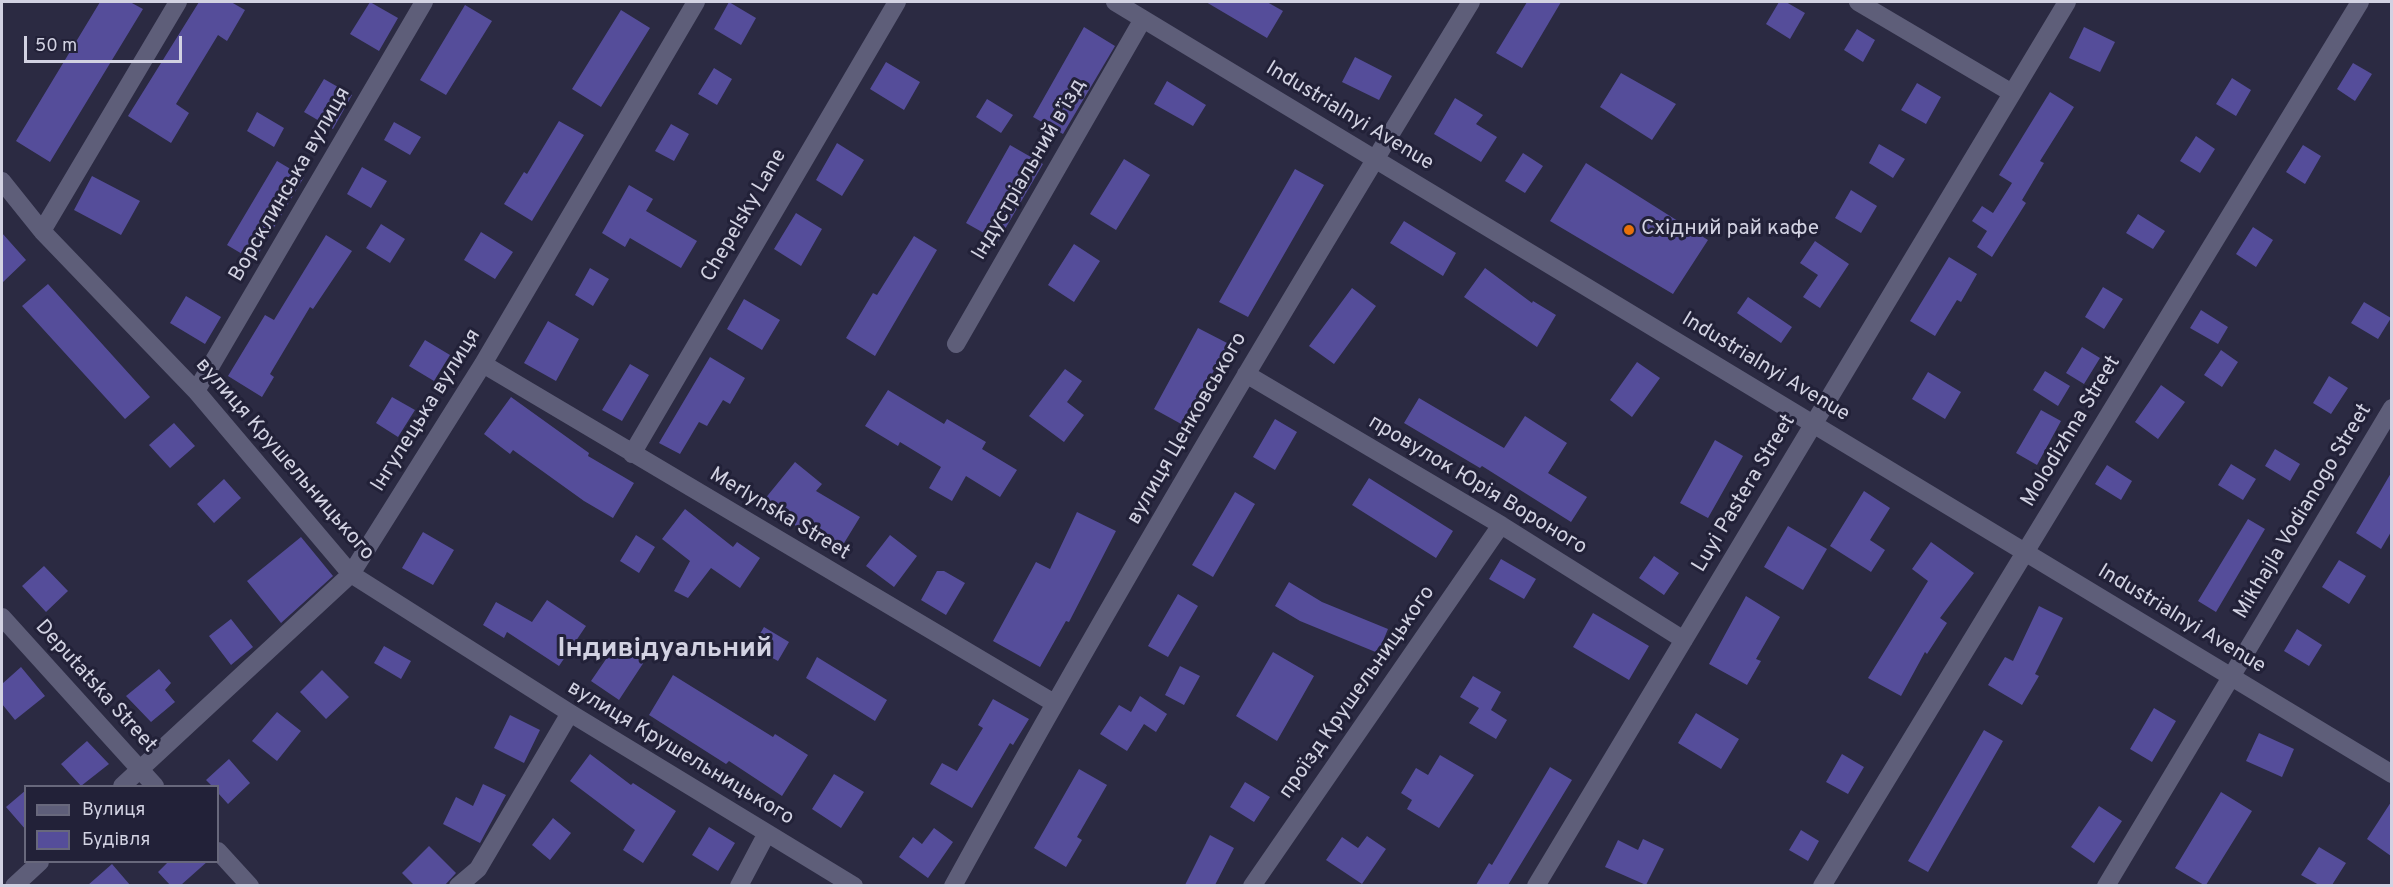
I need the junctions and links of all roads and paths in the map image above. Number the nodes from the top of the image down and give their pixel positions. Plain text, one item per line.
1 (178, 2) edge
2 (424, 2) edge
3 (696, 2) edge
4 (897, 2) edge
5 (1115, 2) edge
6 (1471, 2) edge
7 (1858, 2) edge
8 (2067, 2) edge
9 (2361, 2) edge
10 (1143, 19) junction
11 (2012, 93) junction
12 (1375, 158) junction
13 (2, 181) edge
14 (42, 231) junction
15 (956, 344) dead end
16 (483, 364) junction
17 (1246, 374) junction
18 (196, 392) junction
19 (2391, 408) edge
20 (1814, 424) junction
21 (632, 454) junction
22 (1500, 525) junction
23 (2025, 552) junction
24 (351, 574) junction
25 (2, 617) edge
26 (1684, 640) junction
27 (2232, 677) junction
28 (1054, 703) junction
29 (570, 713) junction
30 (140, 770) junction
31 (2391, 774) edge
32 (123, 785) edge
33 (154, 785) edge
34 (767, 833) junction
35 (219, 852) edge
36 (38, 863) edge
37 (14, 885) edge
38 (250, 885) edge
39 (458, 885) edge
40 (738, 885) edge
41 (854, 885) edge
42 (953, 885) edge
43 (1252, 885) edge
44 (1536, 885) edge
45 (1822, 885) edge
46 (2106, 885) edge

1 - 14 street
2 - 18 street, Ворсклинська вулиця
3 - 16 street, Інгулецька вулиця
4 - 21 street, Chepelsky Lane
5 - 10 street, Industrialnyi Avenue
6 - 12 street, вулиця Ценковського
7 - 11 street
8 - 11 street, Luyi Pastera Street
9 - 23 street, Molodizhna Street
10 - 12 street, Industrialnyi Avenue
10 - 15 street, Індустріальний в’їзд
11 - 20 street, Luyi Pastera Street
12 - 17 street, вулиця Ценковського
12 - 20 street, Industrialnyi Avenue
13 - 14 street, вулиця Крушельницького
14 - 18 street, вулиця Крушельницького
16 - 21 street, Merlynska Street
16 - 24 street, Інгулецька вулиця
17 - 22 street, провулок Юрія Вороного
17 - 28 street, вулиця Ценковського
18 - 24 street, вулиця Крушельницького
19 - 27 street, Mikhajla Vodianogo Street
20 - 23 street, Industrialnyi Avenue
20 - 26 street, Luyi Pastera Street
21 - 28 street, Merlynska Street
22 - 26 street, провулок Юрія Вороного
22 - 43 street, проїзд Крушельницького
23 - 27 street, Industrialnyi Avenue
23 - 45 street, Molodizhna Street
24 - 29 street, вулиця Крушельницького
24 - 30 street, Інгулецька вулиця
25 - 30 street, Deputatska Street
26 - 44 street, Luyi Pastera Street
27 - 31 street, Industrialnyi Avenue
27 - 46 street, Mikhajla Vodianogo Street
28 - 42 street, вулиця Ценковського
29 - 34 street, вулиця Крушельницького
29 - 39 street
30 - 32 street, Інгулецька вулиця
30 - 33 street, Deputatska Street
34 - 40 street
34 - 41 street, вулиця Крушельницького
35 - 38 street
36 - 37 street

